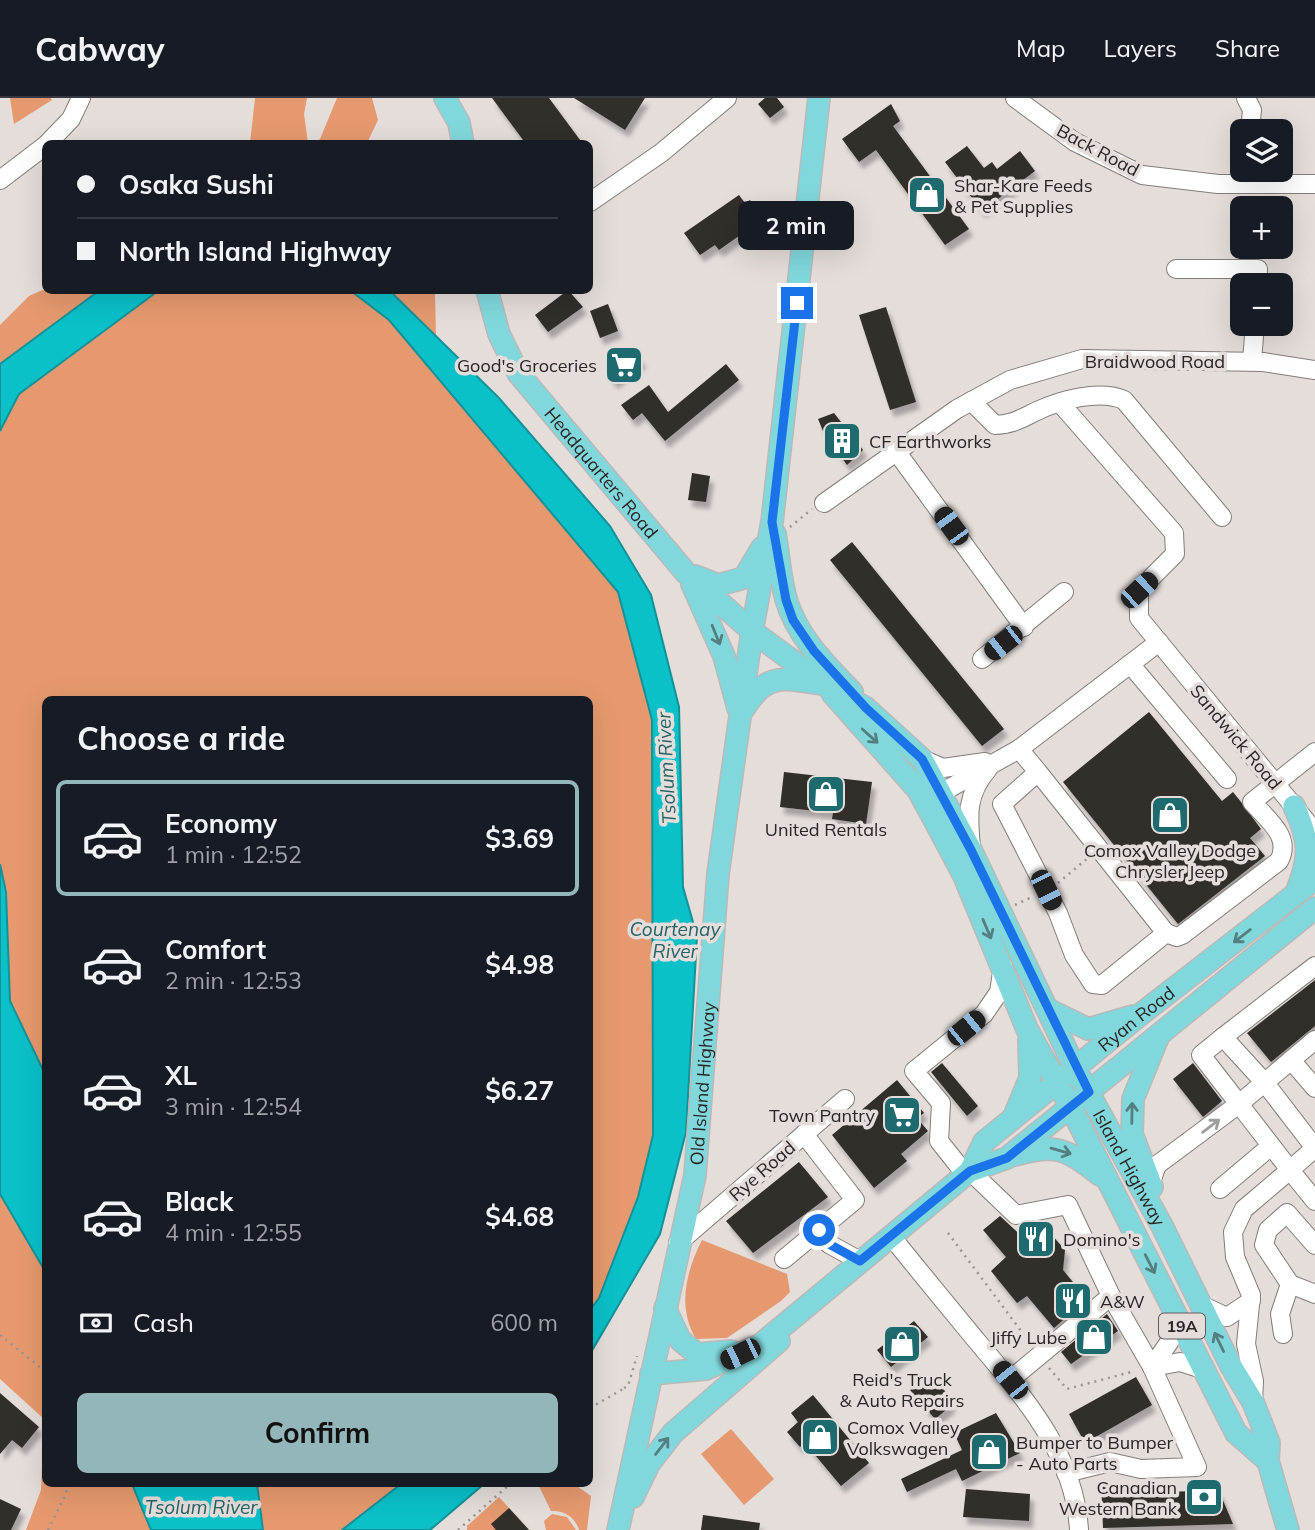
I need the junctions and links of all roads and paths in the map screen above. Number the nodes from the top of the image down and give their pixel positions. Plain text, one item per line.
1 (81, 98) edge
2 (445, 98) edge
3 (727, 98) edge
4 (819, 98) edge
5 (1015, 98) edge
6 (1246, 98) edge
7 (1251, 119) edge
8 (50, 140) edge
9 (462, 140) edge
10 (42, 147) edge
11 (0, 180) edge
12 (1230, 181) edge
13 (1293, 182) edge
14 (1315, 184) edge
15 (593, 200) edge
16 (1177, 269) dead end
17 (1258, 273) edge
18 (488, 294) edge
19 (1254, 336) edge
20 (1252, 362) junction
21 (1315, 370) edge
22 (971, 401) junction
23 (1060, 403) junction
24 (896, 451) junction
25 (819, 505) joint
26 (1222, 517) dead end
27 (780, 525) junction
28 (686, 573) junction
29 (1065, 592) dead end
30 (1024, 627) junction
31 (752, 631) junction
32 (1159, 642) junction
33 (982, 659) dead end
34 (1130, 664) junction
35 (825, 685) junction
36 (1211, 707) junction
37 (866, 708) junction
38 (740, 715) junction
39 (1185, 726) junction
40 (1020, 749) junction
41 (1315, 752) edge
42 (922, 759) junction
43 (995, 761) junction
44 (1038, 772) junction
45 (1227, 779) dead end
46 (1274, 783) junction
47 (918, 790) junction
48 (941, 793) junction
49 (1294, 806) junction
50 (1315, 814) edge
51 (1315, 832) edge
52 (971, 850) junction
53 (1094, 854) dead end
54 (1315, 879) edge
55 (1053, 886) dead end
56 (1040, 893) dead end
57 (1296, 895) junction
58 (1015, 905) dead end
59 (1310, 914) edge
60 (1166, 933) junction
61 (1314, 965) edge
62 (1003, 966) junction
63 (1049, 1010) junction
64 (1141, 1014) junction
65 (1027, 1029) junction
66 (1161, 1032) junction
67 (1223, 1037) junction
68 (1315, 1040) edge
69 (1291, 1060) junction
70 (1076, 1070) junction
71 (1057, 1083) junction
72 (1265, 1083) junction
73 (1315, 1088) edge
74 (1089, 1092) junction
75 (845, 1099) dead end
76 (1239, 1104) junction
77 (1070, 1106) junction
78 (1013, 1119) junction
79 (804, 1134) junction
80 (1271, 1146) junction
81 (1315, 1148) edge
82 (1007, 1158) junction
83 (1290, 1170) junction
84 (968, 1173) junction
85 (1108, 1181) junction
86 (1151, 1182) junction
87 (1220, 1189) dead end
88 (1315, 1200) edge
89 (1162, 1226) junction
90 (819, 1230) junction
91 (948, 1233) dead end
92 (891, 1236) junction
93 (678, 1243) junction
94 (1315, 1245) edge
95 (784, 1259) dead end
96 (860, 1261) junction
97 (1290, 1284) junction
98 (1315, 1294) edge
99 (1111, 1296) junction
100 (1251, 1301) junction
101 (1201, 1305) junction
102 (665, 1308) junction
103 (1174, 1312) junction
104 (1283, 1334) dead end
105 (0, 1335) edge
106 (760, 1345) junction
107 (1039, 1356) junction
108 (1152, 1367) junction
109 (42, 1369) edge
110 (1205, 1370) junction
111 (1010, 1380) junction
112 (648, 1384) junction
113 (1253, 1402) junction
114 (593, 1406) edge
115 (1268, 1461) junction
116 (1066, 1473) junction
117 (67, 1487) edge
118 (507, 1487) edge
119 (618, 1529) edge
120 (48, 1530) edge
121 (458, 1530) edge
122 (1079, 1530) edge
123 (1288, 1530) edge

1 - 8 street
2 - 9 main road
3 - 15 street
4 - 27 main road
5 - 12 street, Back Road
6 - 7 street
10 - 11 street
13 - 14 street, Back Road
16 - 17 street
18 - 28 main road, Headquarters Road
19 - 20 street
20 - 21 street, Braidwood Road
20 - 22 street, Braidwood Road
22 - 23 street
22 - 24 street, Braidwood Road
23 - 26 street
23 - 32 street, Sandwick Road
24 - 25 street, Braidwood Road
24 - 30 street
25 - 27 path
27 - 28 main road
27 - 31 main road, Old Island Highway
27 - 37 main road
28 - 31 main road, Headquarters Road
28 -> 38 main road
29 - 30 street
30 - 33 street
31 - 35 main road, Island Highway / 19A
31 - 38 main road, Old Island Highway
32 - 34 street
32 - 36 street, Sandwick Road
34 - 39 street
34 - 40 street
35 - 37 main road, Island Highway / 19A
35 - 38 main road
35 -> 47 main road, Island Highway / 19A
36 - 39 street
36 - 46 street, Sandwick Road
37 - 42 main road, Island Highway / 19A
38 - 93 main road, Old Island Highway
39 - 45 street
40 - 43 street
40 - 44 street
41 - 46 street
42 - 43 street
42 - 48 main road, Island Highway / 19A
43 - 48 street
43 - 52 street
44 - 60 street
44 - 60 street
46 - 49 street, Sandwick Road
46 - 60 street
47 - 48 street
47 -> 62 main road, Island Highway / 19A
48 - 52 main road, Island Highway / 19A
49 - 50 main road
49 - 51 street, Sandwick Road
49 - 57 main road
52 - 63 main road, Island Highway / 19A
53 - 55 path
54 - 57 main road, Ryan Road
56 - 58 path
57 -> 64 main road, Ryan Road
59 - 66 main road, Ryan Road
61 - 67 street
62 - 65 main road, Island Highway / 19A
62 - 84 street
63 - 64 main road
63 - 70 main road, Island Highway / 19A
64 - 70 main road, Ryan Road
65 - 71 main road, Island Highway / 19A
65 - 78 main road
66 - 74 main road, Ryan Road
86 -> 66 main road
67 - 72 street
67 - 76 street
68 - 69 street
69 - 72 street
69 - 73 street
70 - 71 main road, Ryan Road
70 - 74 main road, Island Highway / 19A
71 - 77 main road, Island Highway / 19A
71 - 78 main road, Ryan Road
72 - 76 street
72 - 81 street
74 - 77 main road, Ryan Road
74 - 89 main road, Island Highway / 19A
75 - 79 street, Rye Road
76 - 80 street
86 -> 76 street
77 - 82 main road, Ryan Road
77 - 85 main road, Island Highway / 19A
78 - 84 main road, Ryan Road
79 - 90 street
79 - 93 street, Rye Road
80 - 83 street
80 - 87 street
81 - 83 street
82 - 84 main road, Ryan Road
82 -> 85 main road
83 - 88 street
83 - 100 street
84 - 92 main road, Ryan Road
84 - 99 street
85 -> 103 main road, Island Highway / 19A
86 - 89 main road
89 - 101 main road, Island Highway / 19A
90 - 95 street
90 - 96 street
91 - 107 path
92 - 96 main road, Ryan Road
92 - 111 street
93 - 102 main road, Old Island Highway
94 - 97 street
96 - 106 main road, Ryan Road
119 -> 96 main road
97 - 98 street
97 - 104 street
99 - 107 street
99 - 108 street
100 - 101 street
100 - 113 street
113 -> 101 main road, Island Highway / 19A
102 - 106 main road
102 - 112 main road, Old Island Highway
103 - 108 street
103 - 110 main road, Island Highway / 19A
105 - 109 path
106 - 112 main road, Ryan Road
107 - 108 path
107 - 111 street
108 - 110 street
108 - 116 street
110 - 115 main road, Island Highway / 19A
111 - 116 street
112 - 114 path
112 - 119 main road, Old Island Highway
113 - 115 main road, Island Highway / 19A
115 - 123 main road, Island Highway / 19A
116 - 122 street
117 - 120 path
118 - 121 path

